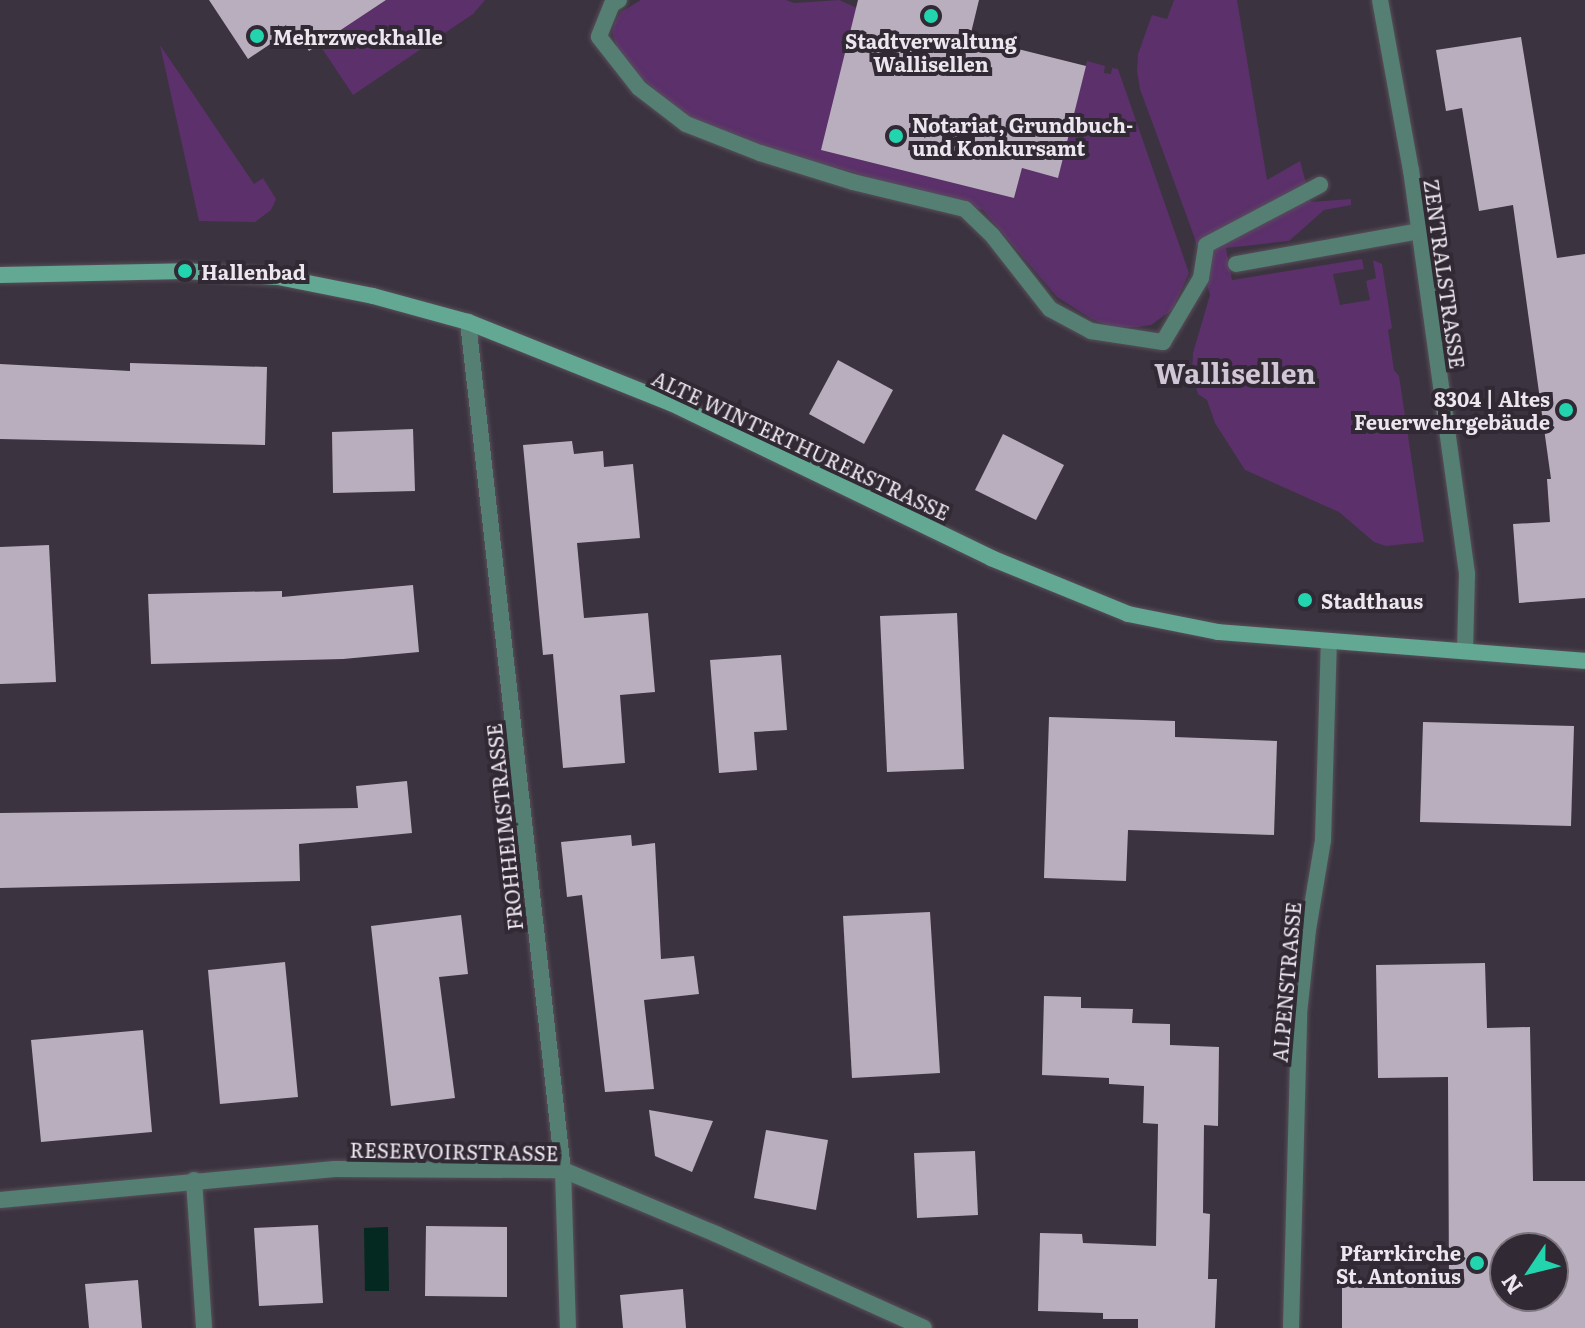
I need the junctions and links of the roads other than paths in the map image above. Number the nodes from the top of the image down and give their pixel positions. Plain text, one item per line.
1 (619, 0) edge
2 (1380, 0) edge
3 (1320, 185) dead end
4 (1419, 231) junction
5 (1236, 264) dead end
6 (0, 275) edge
7 (468, 322) junction
8 (1329, 641) junction
9 (1465, 650) junction
10 (1585, 661) edge
11 (563, 1170) junction
12 (194, 1180) junction
13 (0, 1200) edge
14 (884, 1310) junction
15 (204, 1328) edge
16 (568, 1328) edge
17 (885, 1328) edge
18 (924, 1328) edge
19 (1291, 1328) edge

1 - 3 street
2 - 4 street, ZENTRALSTRASSE
4 - 5 street
4 - 9 street, ZENTRALSTRASSE
6 - 7 main road, ALTE WINTERTHURERSTRASSE
7 - 8 main road, ALTE WINTERTHURERSTRASSE
7 - 11 street, FROHHEIMSTRASSE
8 - 9 main road, ALTE WINTERTHURERSTRASSE
8 - 19 street, ALPENSTRASSE
9 - 10 main road, ALTE WINTERTHURERSTRASSE
11 - 12 street, RESERVOIRSTRASSE
11 - 14 street, RESERVOIRSTRASSE
11 - 16 street, FROHHEIMSTRASSE
12 - 13 street, RESERVOIRSTRASSE
12 - 15 street
14 - 17 street
14 - 18 street, RESERVOIRSTRASSE

